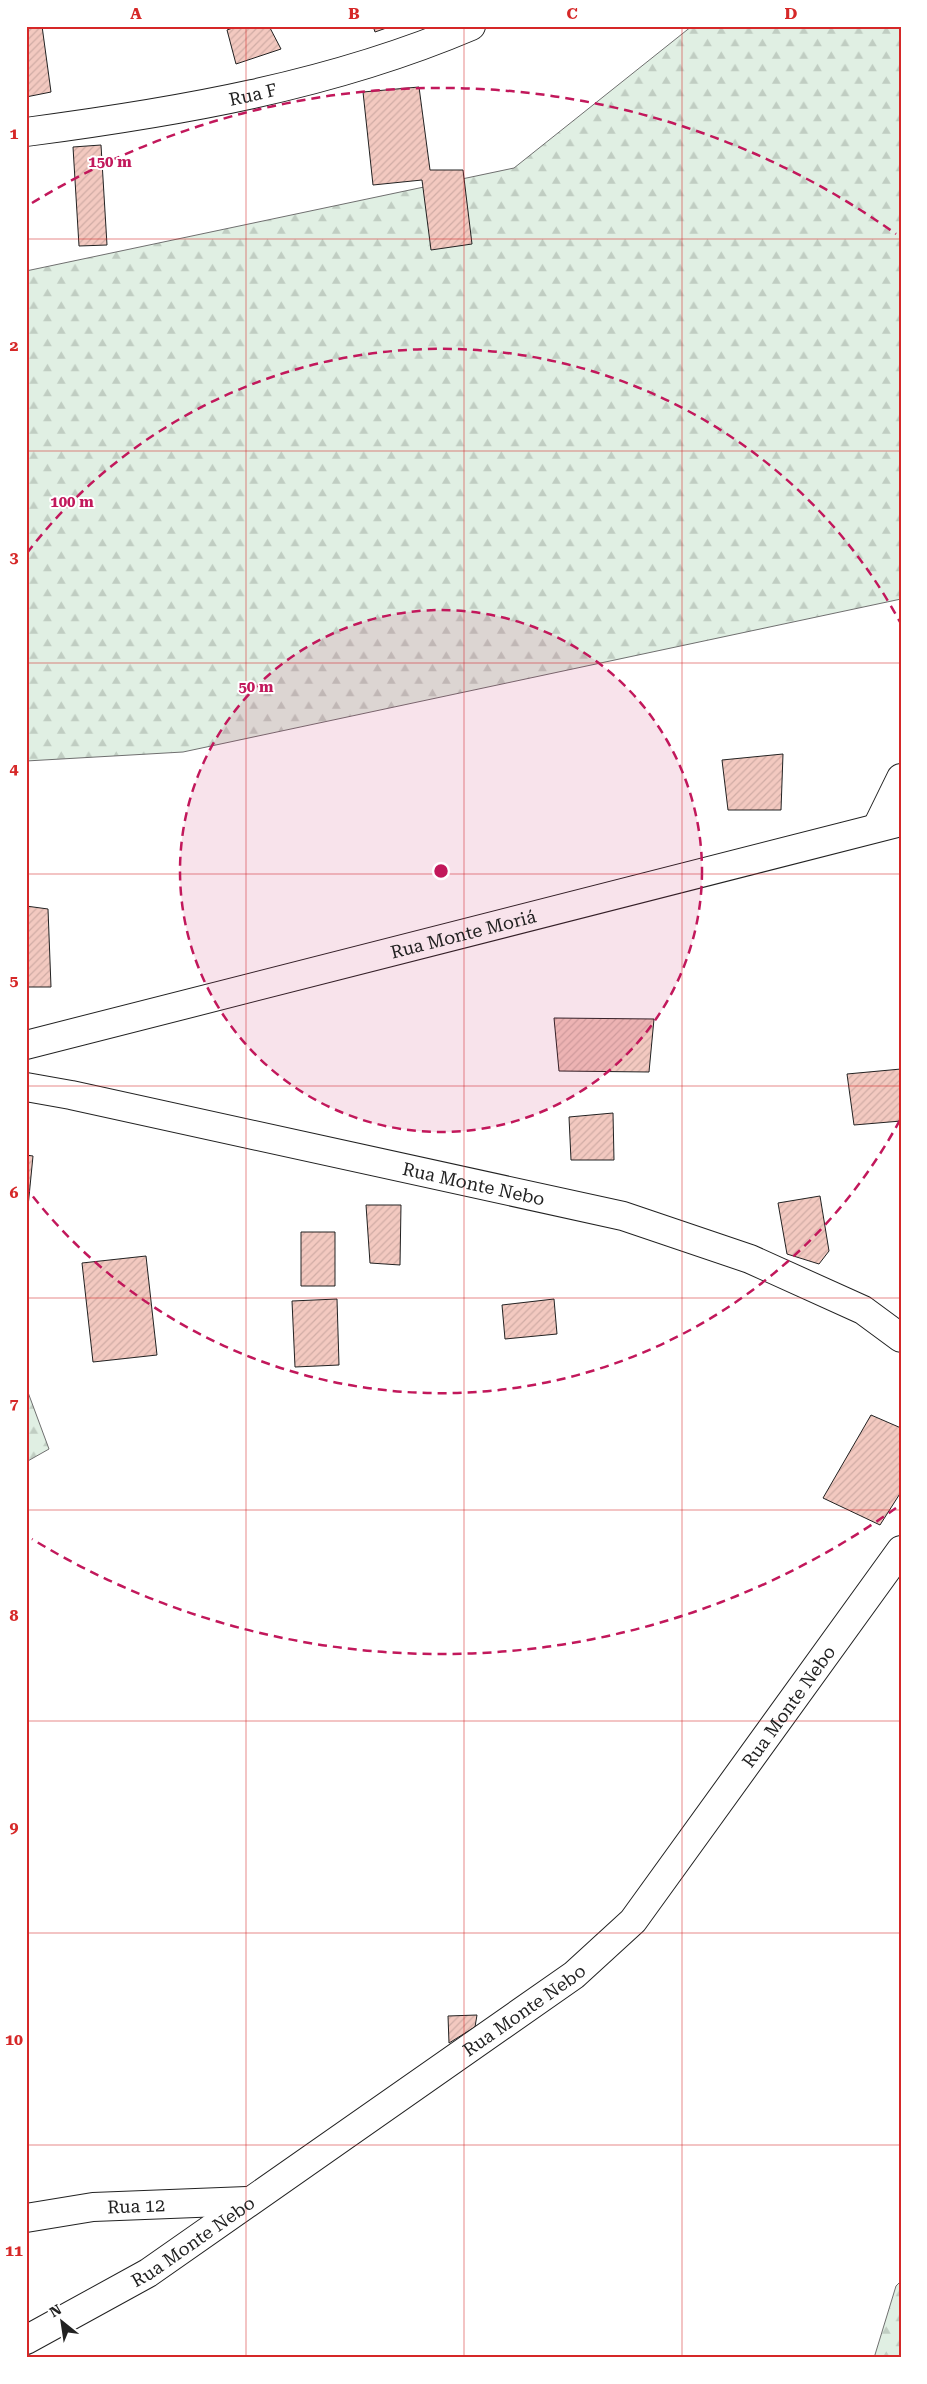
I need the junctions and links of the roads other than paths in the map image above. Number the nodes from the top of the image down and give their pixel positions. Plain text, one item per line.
1 (472, 26) edge
2 (26, 132) edge
3 (901, 778) edge
4 (889, 824) edge
5 (26, 1045) edge
6 (26, 1087) edge
7 (901, 1338) edge
8 (901, 1550) edge
9 (247, 2201) junction
10 (26, 2218) edge
11 (26, 2340) edge

1 - 2 street, Rua F
3 - 4 street
4 - 5 street, Rua Monte Moriá
6 - 7 street, Rua Monte Nebo
8 - 9 street, Rua Monte Nebo
9 - 10 street, Rua 12
9 - 11 street, Rua Monte Nebo

